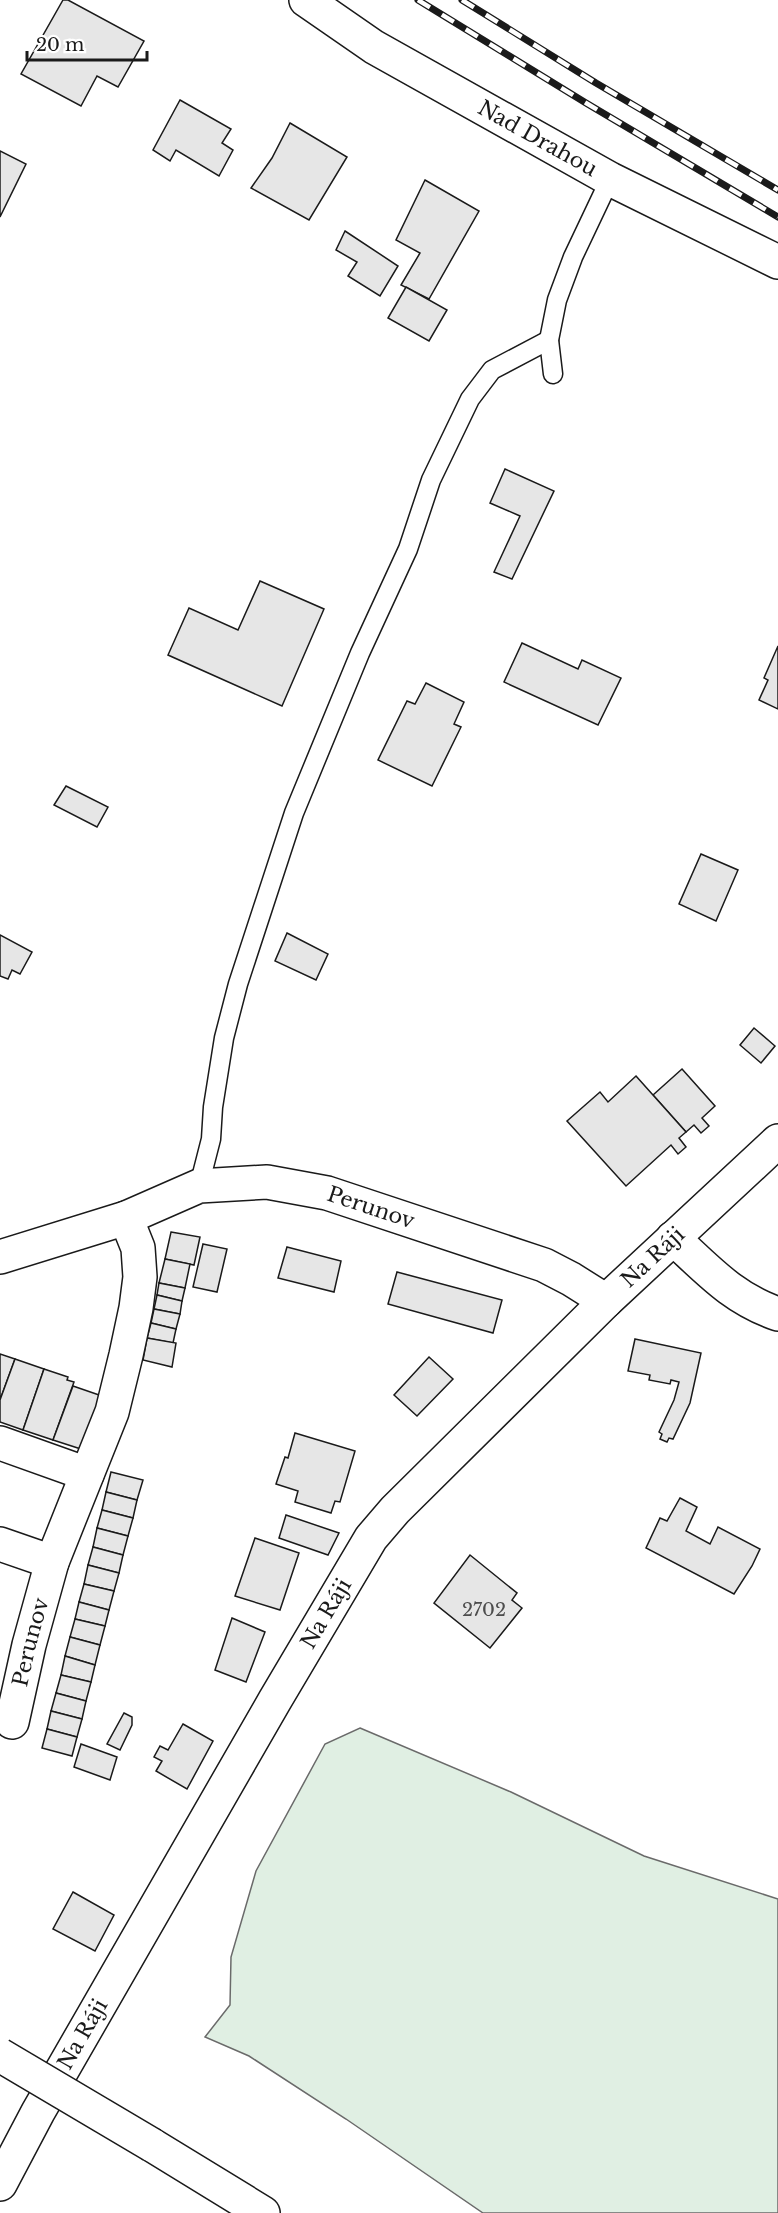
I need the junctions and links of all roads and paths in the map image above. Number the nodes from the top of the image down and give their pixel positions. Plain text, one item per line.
1 (306, 0) edge
2 (610, 179) junction
3 (778, 262) edge
4 (549, 340) junction
5 (553, 374) dead end
6 (778, 1141) edge
7 (200, 1186) junction
8 (126, 1218) junction
9 (673, 1238) junction
10 (0, 1257) edge
11 (606, 1301) junction
12 (778, 1314) edge
13 (0, 1443) edge
14 (87, 1474) junction
15 (0, 1545) edge
16 (52, 1562) junction
17 (12, 1722) dead end
18 (0, 2055) edge
19 (0, 2184) edge
20 (263, 2213) edge

1 - 2 street, Nad Drahou
2 - 3 street, Nad Drahou
2 - 4 lane
4 - 5 lane
4 - 7 lane
6 - 9 street, Na Ráji
7 - 8 street, Perunov
7 - 11 street, Perunov
8 - 10 street, Perunov
8 - 14 street, Perunov
9 - 11 street, Na Ráji
9 - 12 street
11 - 19 street, Na Ráji
13 - 14 street
14 - 16 street, Perunov
15 - 16 street
16 - 17 street, Perunov
18 - 20 street, bridge

